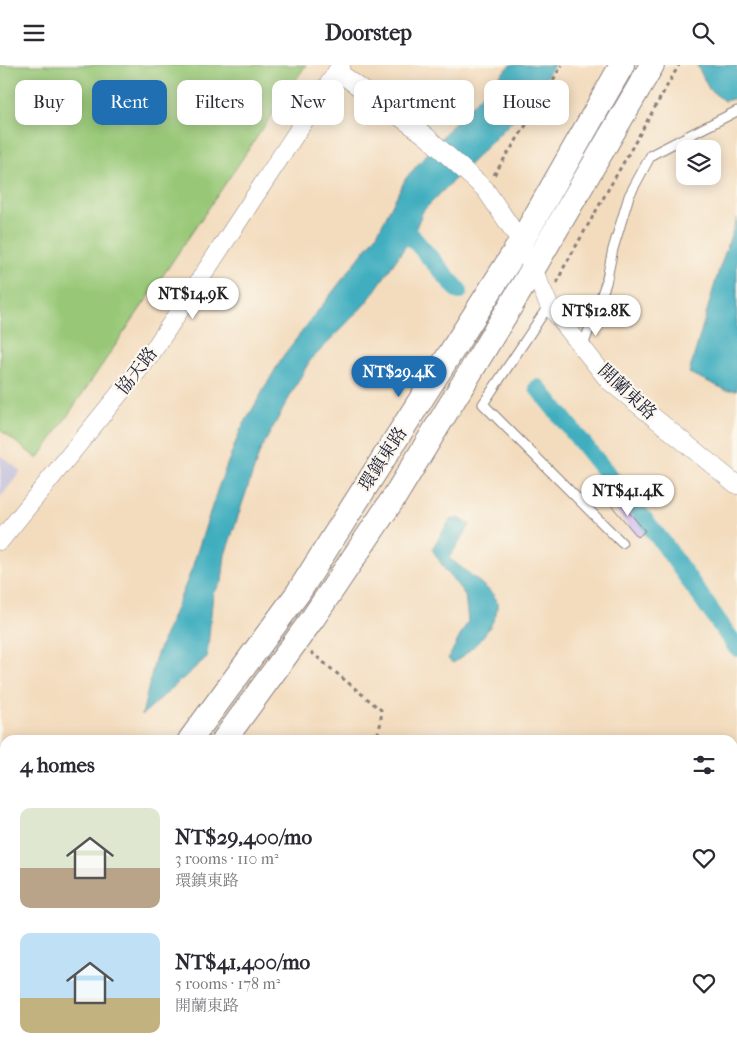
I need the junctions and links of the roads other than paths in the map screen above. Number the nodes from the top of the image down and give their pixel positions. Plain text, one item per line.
1 (622, 65) edge
2 (652, 65) edge
3 (336, 67) edge
4 (737, 111) edge
5 (521, 242) junction
6 (533, 269) junction
7 (549, 305) junction
8 (583, 346) junction
9 (737, 485) edge
10 (0, 541) edge
11 (622, 543) dead end
12 (194, 735) edge
13 (228, 735) edge

1 - 5 street, 環鎮東路
2 - 6 street, 環鎮東路
3 - 5 street, 開蘭東路
3 - 10 street, 協天路
4 - 8 lane
5 - 6 street, 開蘭東路
5 - 12 street, 環鎮東路
6 - 7 street, 開蘭東路
6 - 13 street, 環鎮東路
7 - 8 street, 開蘭東路
7 - 11 lane
8 - 9 street, 開蘭東路

